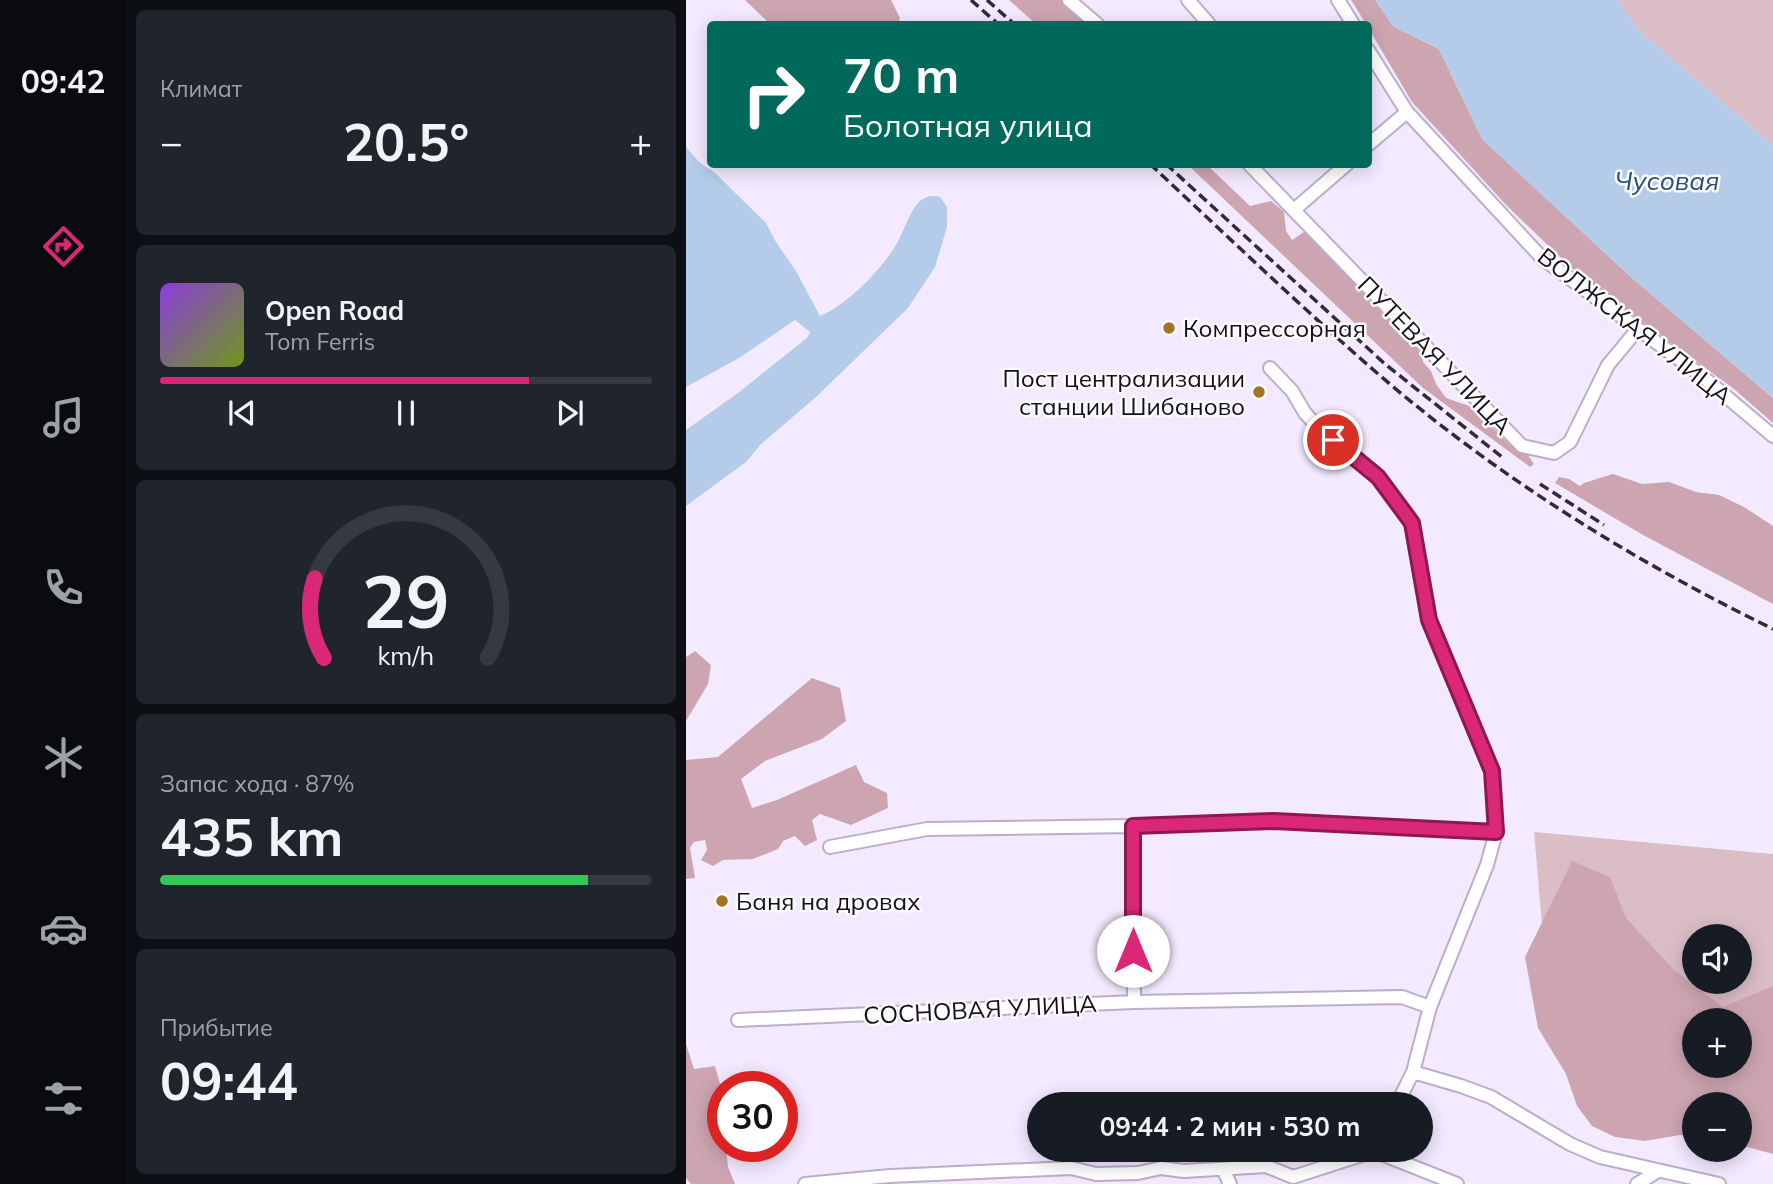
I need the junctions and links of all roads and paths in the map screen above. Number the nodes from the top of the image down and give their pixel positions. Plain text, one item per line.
1 (1069, 0) edge
2 (1188, 0) edge
3 (1338, 0) edge
4 (1094, 21) edge
5 (1206, 21) edge
6 (1351, 21) edge
7 (1372, 56) edge
8 (1407, 112) junction
9 (1372, 142) edge
10 (1253, 168) edge
11 (1342, 168) edge
12 (1295, 209) junction
13 (1637, 330) junction
14 (1269, 368) dead end
15 (1773, 436) edge
16 (1133, 826) junction
17 (1496, 832) junction
18 (830, 847) dead end
19 (1133, 1002) junction
20 (1430, 1007) junction
21 (738, 1020) dead end
22 (1413, 1072) junction
23 (1403, 1092) edge
24 (1339, 1162) edge
25 (1404, 1162) edge
26 (1223, 1169) junction
27 (1658, 1171) junction
28 (1691, 1180) edge
29 (805, 1184) edge
30 (1230, 1184) edge
31 (1457, 1184) edge
32 (1637, 1184) edge
33 (1719, 1184) edge

1 - 4 street
2 - 5 street
3 - 6 street
7 - 8 street, ВОЛЖСКАЯ УЛИЦА
8 - 9 street
8 - 13 street, ВОЛЖСКАЯ УЛИЦА
10 - 12 street, ПУТЕВАЯ УЛИЦА
11 - 12 street
12 - 13 street, ПУТЕВАЯ УЛИЦА
13 - 15 street, ВОЛЖСКАЯ УЛИЦА
14 - 17 street
16 - 17 street
16 - 18 street
16 - 19 street
17 - 20 street
19 - 20 street, СОСНОВАЯ УЛИЦА
19 - 21 street, СОСНОВАЯ УЛИЦА
20 - 22 street
22 - 23 street
22 - 27 street
24 - 26 street
25 - 31 street
26 - 29 street
26 - 30 street
27 - 28 street
27 - 32 street
28 - 33 street

